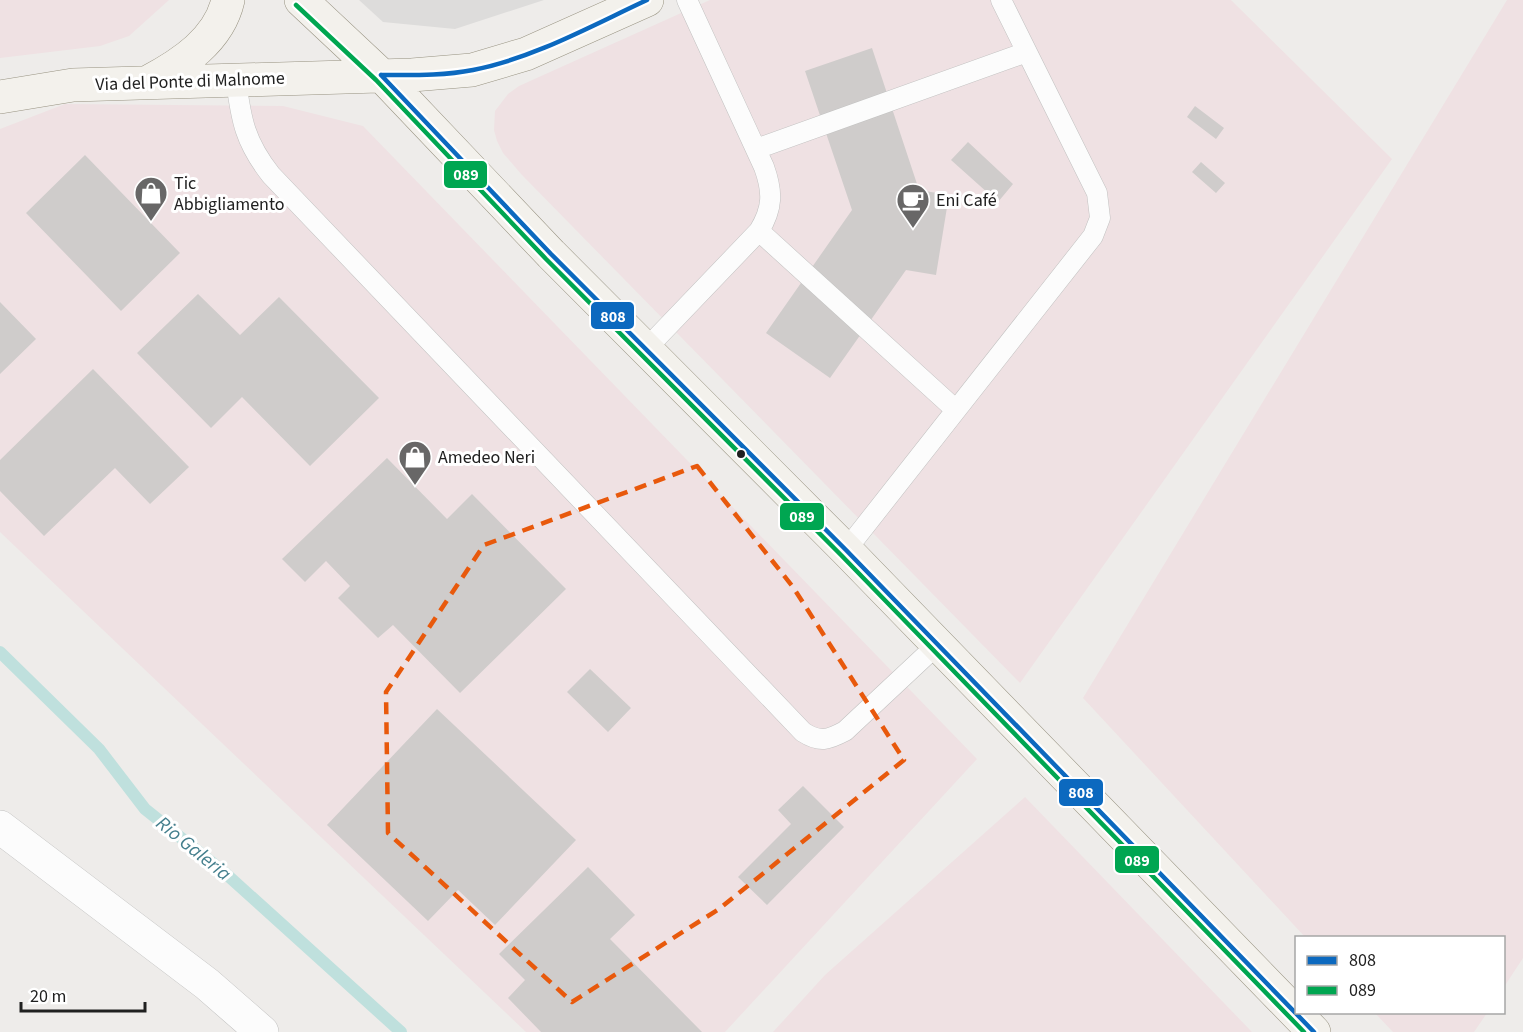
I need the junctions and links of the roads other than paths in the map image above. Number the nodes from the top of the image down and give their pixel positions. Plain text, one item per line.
1 (228, 0) edge
2 (301, 0) edge
3 (647, 0) edge
4 (687, 0) edge
5 (1001, 0) edge
6 (1027, 52) junction
7 (381, 75) junction
8 (236, 80) junction
9 (146, 83) junction
10 (0, 97) edge
11 (756, 149) junction
12 (759, 231) junction
13 (645, 350) junction
14 (956, 410) junction
15 (846, 550) junction
16 (938, 644) junction
17 (0, 827) edge
18 (1295, 1012) edge
19 (1297, 1014) edge
20 (262, 1032) edge
21 (1314, 1032) edge

1 - 9 main road
2 - 7 main road
3 - 7 main road, Via del Ponte di Malnome
4 - 11 lane
5 - 6 lane
6 - 11 lane
6 - 14 lane
7 - 8 main road, Via del Ponte di Malnome
7 - 13 main road
8 - 9 main road, Via del Ponte di Malnome
8 - 16 lane
9 - 10 main road, Via del Ponte di Malnome
11 - 12 lane
12 - 13 lane
12 - 14 lane
13 - 15 main road
14 - 15 lane
15 - 16 main road
16 - 18 main road
17 - 20 street
19 - 21 main road

